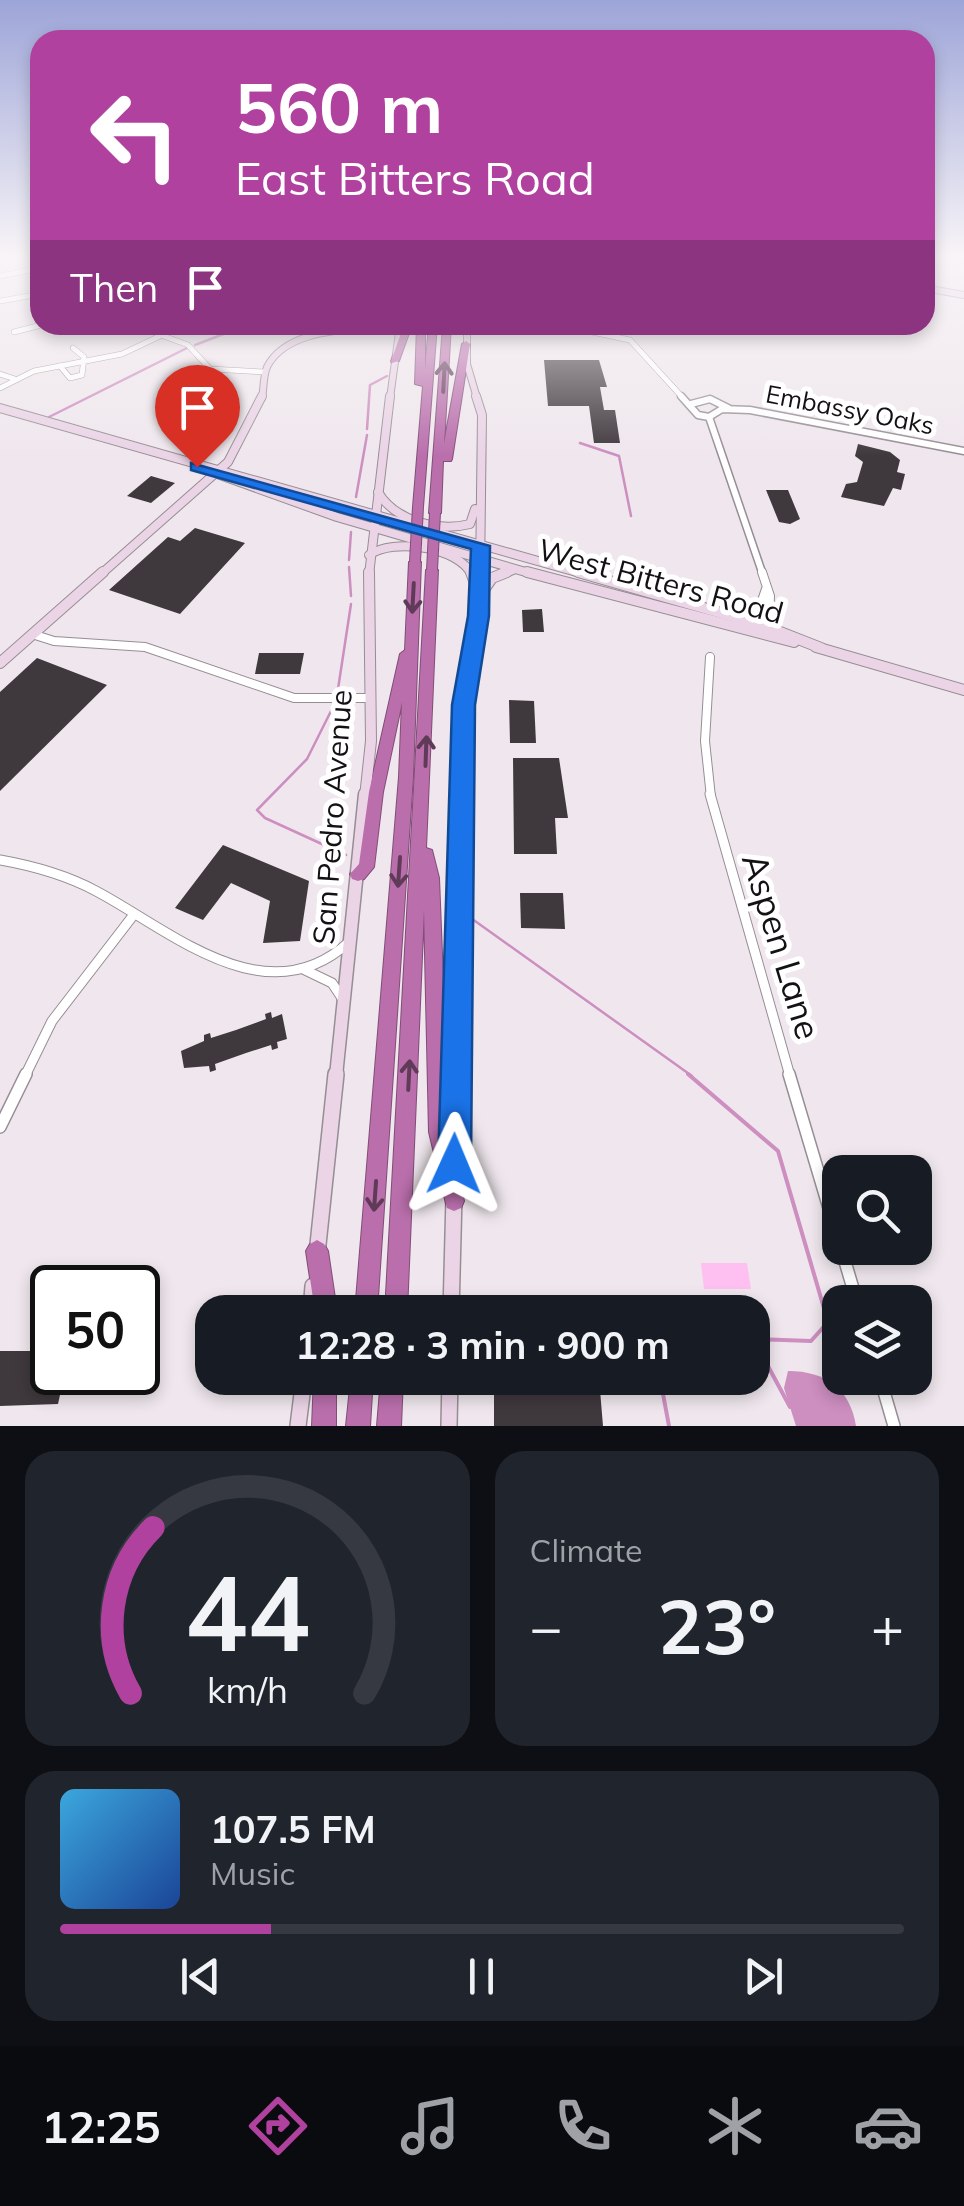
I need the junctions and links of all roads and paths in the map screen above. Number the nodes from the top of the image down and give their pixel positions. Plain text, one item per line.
1 (30, 328) edge
2 (14, 332) dead end
3 (161, 335) joint
4 (318, 335) edge
5 (392, 335) edge
6 (400, 335) edge
7 (402, 335) edge
8 (421, 335) edge
9 (432, 335) edge
10 (445, 335) edge
11 (466, 335) edge
12 (606, 335) edge
13 (398, 339) junction
14 (466, 344) junction
15 (73, 348) dead end
16 (395, 361) junction
17 (85, 363) junction
18 (60, 366) junction
19 (265, 372) junction
20 (0, 374) edge
21 (15, 378) junction
22 (0, 388) edge
23 (427, 394) junction
24 (691, 404) junction
25 (0, 408) edge
26 (728, 408) junction
27 (709, 417) junction
28 (964, 451) edge
29 (216, 473) junction
30 (377, 490) junction
31 (436, 498) junction
32 (481, 502) junction
33 (344, 505) junction
34 (418, 507) joint
35 (436, 512) joint
36 (374, 514) junction
37 (372, 528) junction
38 (481, 546) junction
39 (369, 554) junction
40 (481, 560) junction
41 (526, 570) junction
42 (480, 600) junction
43 (758, 628) junction
44 (32, 634) junction
45 (412, 634) junction
46 (710, 657) dead end
47 (0, 663) edge
48 (964, 690) edge
49 (371, 698) junction
50 (422, 840) junction
51 (0, 860) edge
52 (358, 874) junction
53 (132, 917) junction
54 (351, 938) junction
55 (303, 970) junction
56 (344, 1004) junction
57 (0, 1127) edge
58 (822, 1185) edge
59 (454, 1202) junction
60 (317, 1251) junction
61 (313, 1295) edge
62 (323, 1295) edge
63 (367, 1295) edge
64 (397, 1295) edge
65 (452, 1295) edge
66 (302, 1395) edge
67 (325, 1395) edge
68 (361, 1395) edge
69 (391, 1395) edge
70 (450, 1395) edge
71 (885, 1395) edge
72 (298, 1426) edge
73 (324, 1426) edge
74 (358, 1426) edge
75 (389, 1426) edge
76 (449, 1426) edge
77 (894, 1426) edge

1 - 2 street
3 - 17 street
3 - 19 street
4 - 19 main road
5 - 13 main road
6 - 13 main road, San Pedro Avenue
7 - 16 highway
8 - 23 highway
9 - 23 highway
31 -> 10 highway
11 - 14 main road
12 - 24 street
13 - 16 main road, San Pedro Avenue
14 - 31 highway
14 - 32 main road
15 - 17 street
16 - 30 main road, San Pedro Avenue
17 - 18 street
17 - 18 street
18 - 21 street
19 - 29 main road
20 - 21 street
21 - 22 street
23 - 34 highway
24 - 26 street, Embassy Oaks
24 - 27 street
25 - 29 main road
26 - 27 street, Embassy Oaks
26 - 28 street, Embassy Oaks
27 - 43 street
29 - 33 main road, West Bitters Road
29 - 37 main road, West Bitters Road
29 - 44 main road
30 - 32 main road
30 - 33 main road
30 - 36 main road, San Pedro Avenue
31 - 35 highway
32 - 38 main road
33 - 36 main road, West Bitters Road
34 -> 45 highway, bridge
50 -> 35 highway, bridge
36 - 37 main road, San Pedro Avenue
36 - 38 main road, West Bitters Road
37 - 39 main road, San Pedro Avenue
37 - 40 main road, West Bitters Road
38 - 40 main road
38 - 43 main road, West Bitters Road
39 - 42 main road
39 - 49 main road, San Pedro Avenue
40 - 41 main road, West Bitters Road
40 - 42 main road
41 - 42 main road
41 - 43 main road, West Bitters Road
42 - 59 main road
43 - 48 main road, West Bitters Road
44 - 47 main road
44 - 49 street
45 - 52 highway
45 -> 63 highway
46 - 58 street, Aspen Lane
49 - 52 main road, San Pedro Avenue
50 - 59 highway
64 -> 50 highway
51 - 53 street
52 - 54 main road, San Pedro Avenue
53 - 55 street
53 - 57 street
54 - 55 street
54 - 56 main road, San Pedro Avenue
55 - 56 street
56 - 60 main road, San Pedro Avenue
59 - 65 main road
60 - 61 main road, San Pedro Avenue
60 - 62 highway
66 - 72 main road
67 - 73 highway
68 - 74 highway
69 - 75 highway
70 - 76 main road
71 - 77 street

